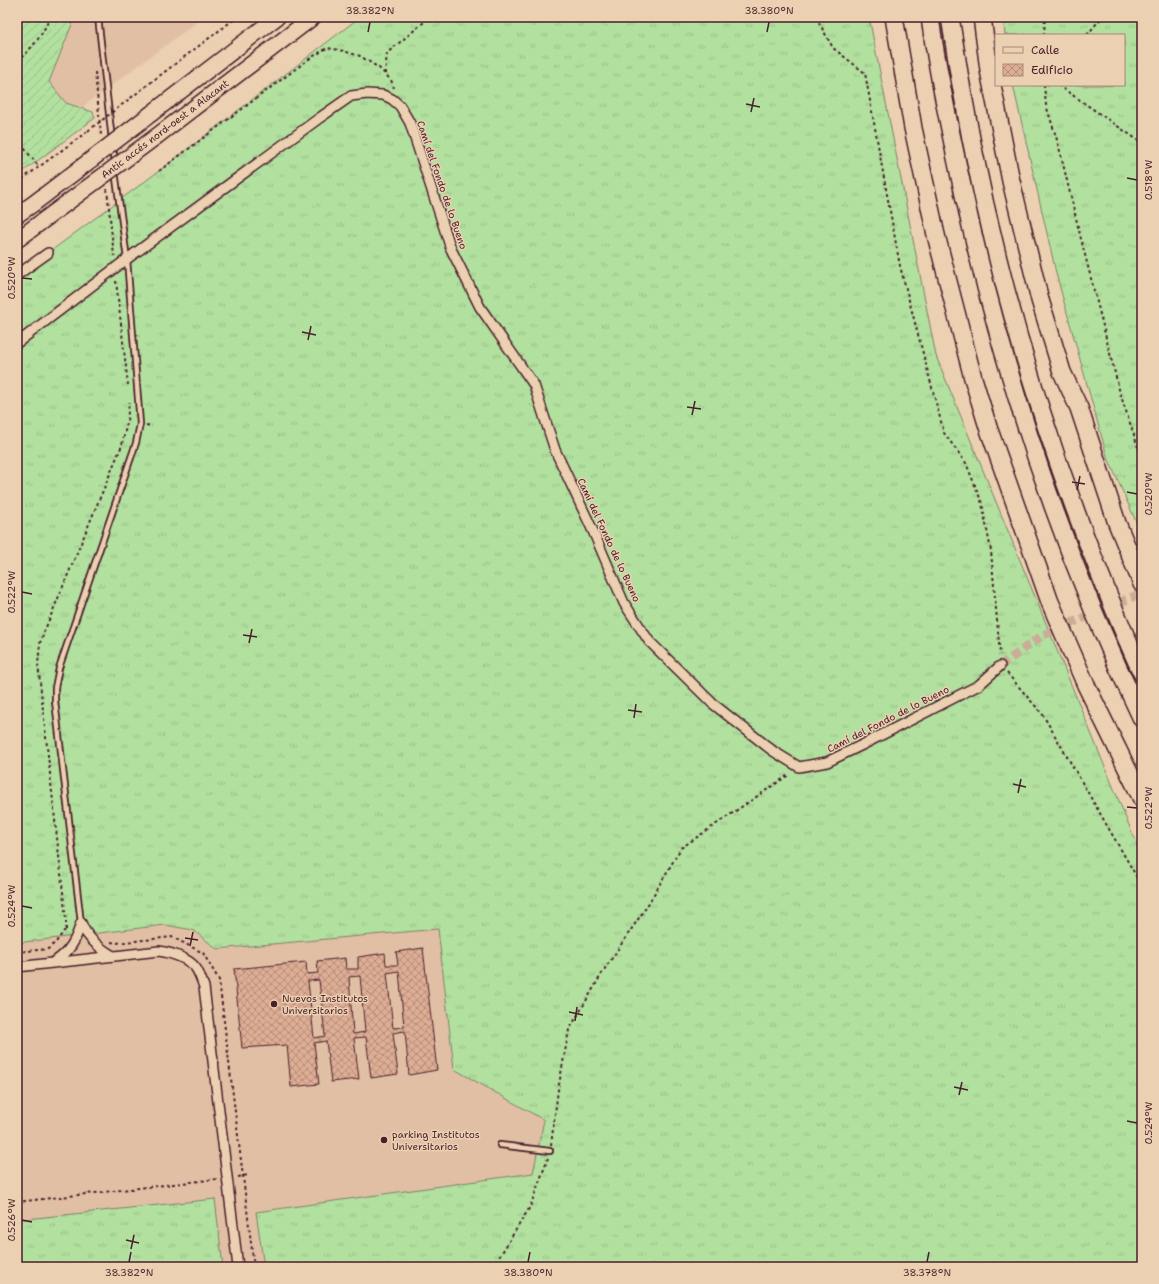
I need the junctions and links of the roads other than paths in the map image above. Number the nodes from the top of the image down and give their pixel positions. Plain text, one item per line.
1 (98, 17) edge
2 (277, 17) edge
3 (313, 17) edge
4 (894, 17) edge
5 (930, 17) edge
6 (950, 17) edge
7 (982, 17) edge
8 (17, 215) edge
9 (17, 240) edge
10 (48, 253) dead end
11 (127, 259) junction
12 (17, 275) edge
13 (17, 343) edge
14 (1142, 584) edge
15 (1000, 666) tunnel mouth
16 (1142, 674) edge
17 (1142, 719) edge
18 (1142, 799) edge
19 (80, 926) junction
20 (113, 956) junction
21 (52, 963) junction
22 (17, 967) edge
23 (500, 1145) dead end
24 (550, 1151) road end
25 (238, 1267) edge

1 - 11 lane
2 - 8 main road, Antic accés nord-oest a Alacant, bridge
3 - 9 main road, Antic accés nord-oest a Alacant, bridge
4 - 18 highway
5 - 17 highway
6 - 16 highway
7 - 14 highway
10 - 12 street
11 - 13 street
11 - 15 street, Camí del Fondo de lo Bueno
11 - 19 lane
19 - 20 street
19 - 21 street
20 - 21 street
20 - 25 street
21 - 22 street
23 - 24 lane

